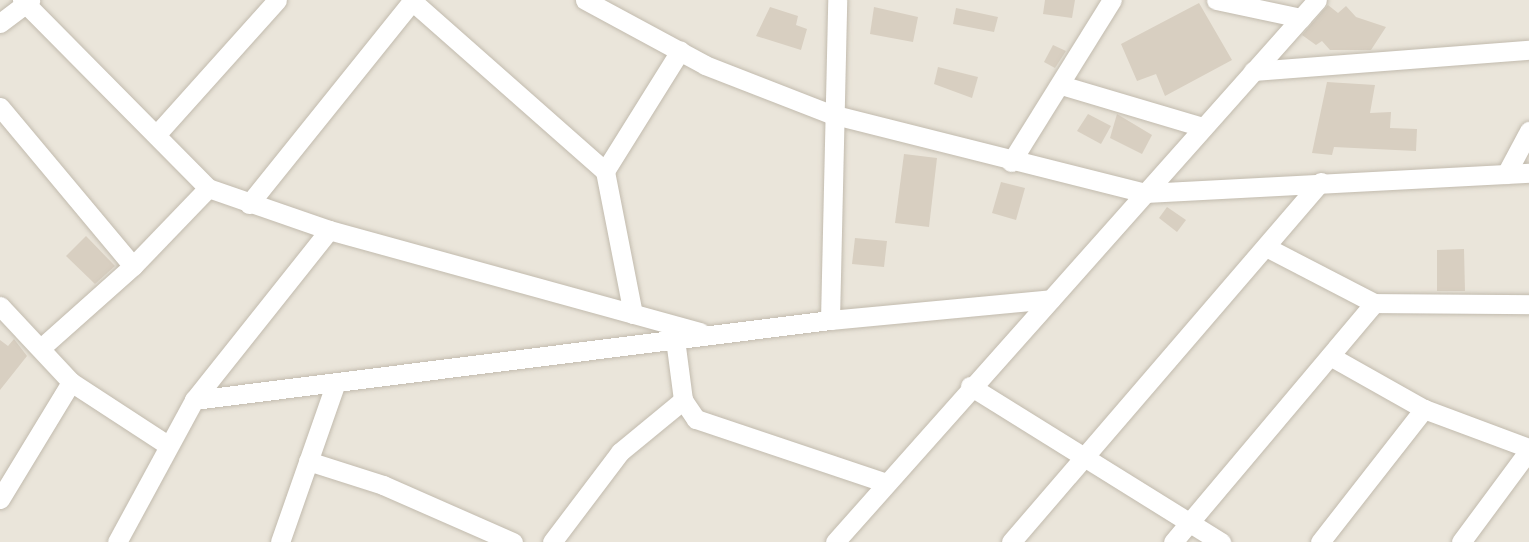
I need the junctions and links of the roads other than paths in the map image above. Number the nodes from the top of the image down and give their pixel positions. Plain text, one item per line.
1 (277, 0) edge
2 (412, 0) edge
3 (585, 0) edge
4 (837, 0) edge
5 (1112, 0) edge
6 (1216, 0) edge
7 (1317, 0) edge
8 (26, 1) edge
9 (1301, 18) junction
10 (0, 23) edge
11 (1529, 50) edge
12 (680, 51) junction
13 (1253, 71) junction
14 (1062, 85) junction
15 (0, 107) edge
16 (831, 114) junction
17 (1203, 127) junction
18 (1529, 131) edge
19 (156, 135) junction
20 (1011, 162) junction
21 (605, 171) junction
22 (1529, 173) edge
23 (1506, 174) junction
24 (1321, 182) junction
25 (208, 188) junction
26 (1145, 193) junction
27 (249, 204) junction
28 (329, 229) junction
29 (1266, 247) junction
30 (133, 266) junction
31 (1051, 299) junction
32 (1374, 303) junction
33 (1529, 304) edge
34 (0, 306) edge
35 (633, 314) junction
36 (830, 320) junction
37 (708, 334) junction
38 (675, 339) junction
39 (42, 347) junction
40 (1330, 356) junction
41 (71, 382) junction
42 (335, 386) junction
43 (970, 386) junction
44 (194, 400) junction
45 (683, 400) junction
46 (1424, 409) junction
47 (166, 444) junction
48 (1529, 449) edge
49 (1085, 459) junction
50 (308, 461) junction
51 (886, 483) junction
52 (0, 499) edge
53 (1189, 523) junction
54 (117, 542) edge
55 (280, 542) edge
56 (513, 542) edge
57 (552, 542) edge
58 (835, 542) edge
59 (1010, 542) edge
60 (1173, 542) edge
61 (1221, 542) edge
62 (1320, 542) edge
63 (1461, 542) edge

1 - 19 street
2 - 21 street
2 - 27 street
3 - 12 street
4 - 16 street
5 - 14 street
6 - 9 street
7 - 9 street
8 - 10 street
8 - 19 street
9 - 13 street
11 - 13 street
12 - 16 street
12 - 21 street
13 - 17 street
14 - 17 street
14 - 20 street
15 - 30 street
16 - 20 street
16 - 36 street
17 - 26 street
18 - 23 street
19 - 25 street
20 - 26 street
21 - 35 street
22 - 23 street
23 - 24 street
24 - 26 street
24 - 29 street
25 - 27 street
25 - 30 street
26 - 31 street
27 - 28 street
28 - 35 street
28 - 44 street
29 - 32 street
29 - 49 street
30 - 39 street
31 - 36 street
31 - 43 street
32 - 33 street
32 - 40 street
34 - 39 street
35 - 37 street
36 - 37 street
37 - 38 street
38 - 42 street
38 - 45 street
39 - 41 street
40 - 46 street
40 - 53 street
41 - 47 street
41 - 52 street
42 - 44 street
42 - 50 street
43 - 49 street
43 - 51 street
44 - 47 street
45 - 51 street
45 - 57 street
46 - 48 street
46 - 62 street
47 - 54 street
48 - 63 street
49 - 53 street
49 - 59 street
50 - 55 street
50 - 56 street
51 - 58 street
53 - 60 street
53 - 61 street

